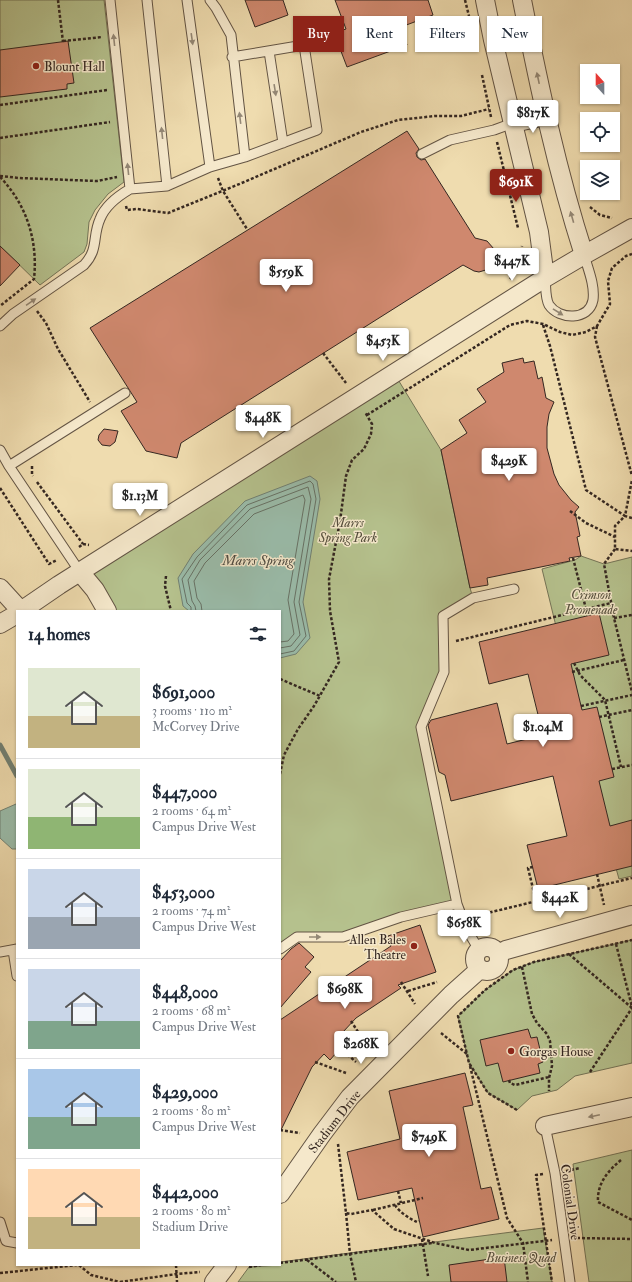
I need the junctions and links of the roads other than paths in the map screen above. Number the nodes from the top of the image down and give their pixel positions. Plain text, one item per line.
1 (110, 0) edge
2 (147, 0) edge
3 (187, 0) edge
4 (210, 0) edge
5 (485, 0) edge
6 (522, 0) edge
7 (269, 51) junction
8 (232, 57) junction
9 (546, 116) junction
10 (513, 123) junction
11 (283, 143) junction
12 (422, 154) dead end
13 (245, 157) junction
14 (210, 168) junction
15 (167, 186) junction
16 (127, 191) junction
17 (625, 223) edge
18 (584, 255) junction
19 (545, 278) junction
20 (0, 326) edge
21 (125, 393) dead end
22 (0, 450) edge
23 (9, 466) junction
24 (80, 572) junction
25 (0, 588) edge
26 (514, 589) dead end
27 (20, 610) edge
28 (23, 610) edge
29 (106, 610) edge
30 (16, 615) edge
31 (0, 624) edge
32 (457, 904) junction
33 (632, 915) edge
34 (281, 948) edge
35 (15, 950) edge
36 (479, 950) junction
37 (0, 952) edge
38 (498, 954) junction
39 (16, 963) edge
40 (480, 969) junction
41 (632, 1107) edge
42 (545, 1126) joint
43 (281, 1193) edge
44 (0, 1222) edge
45 (16, 1243) edge
46 (225, 1266) edge
47 (208, 1277) edge
48 (570, 1282) edge

16 -> 1 lane
15 -> 2 lane
3 -> 14 lane
4 - 8 lane
5 - 10 street
9 -> 6 street
7 - 8 lane
7 -> 11 lane
7 - 11 lane
13 -> 8 lane
9 - 10 street
18 -> 9 street
10 - 12 lane
10 - 19 street
11 - 13 lane
13 - 14 lane
14 - 15 lane
15 - 16 lane
20 -> 16 lane
17 - 18 street
18 - 19 street
19 -> 18 lane
19 - 24 street
21 - 23 lane
22 - 23 lane
23 - 24 lane
24 - 28 street
24 - 29 street
25 - 27 street
26 - 32 lane
30 - 31 street
34 -> 32 lane
32 - 36 lane
33 - 38 street
35 - 37 lane
35 - 39 lane
36 - 38 street
36 - 40 street
38 - 40 street
40 - 43 street, Stadium Drive
41 -> 42 street
42 - 48 lane, Colonial Drive
44 - 45 lane
46 - 47 street

